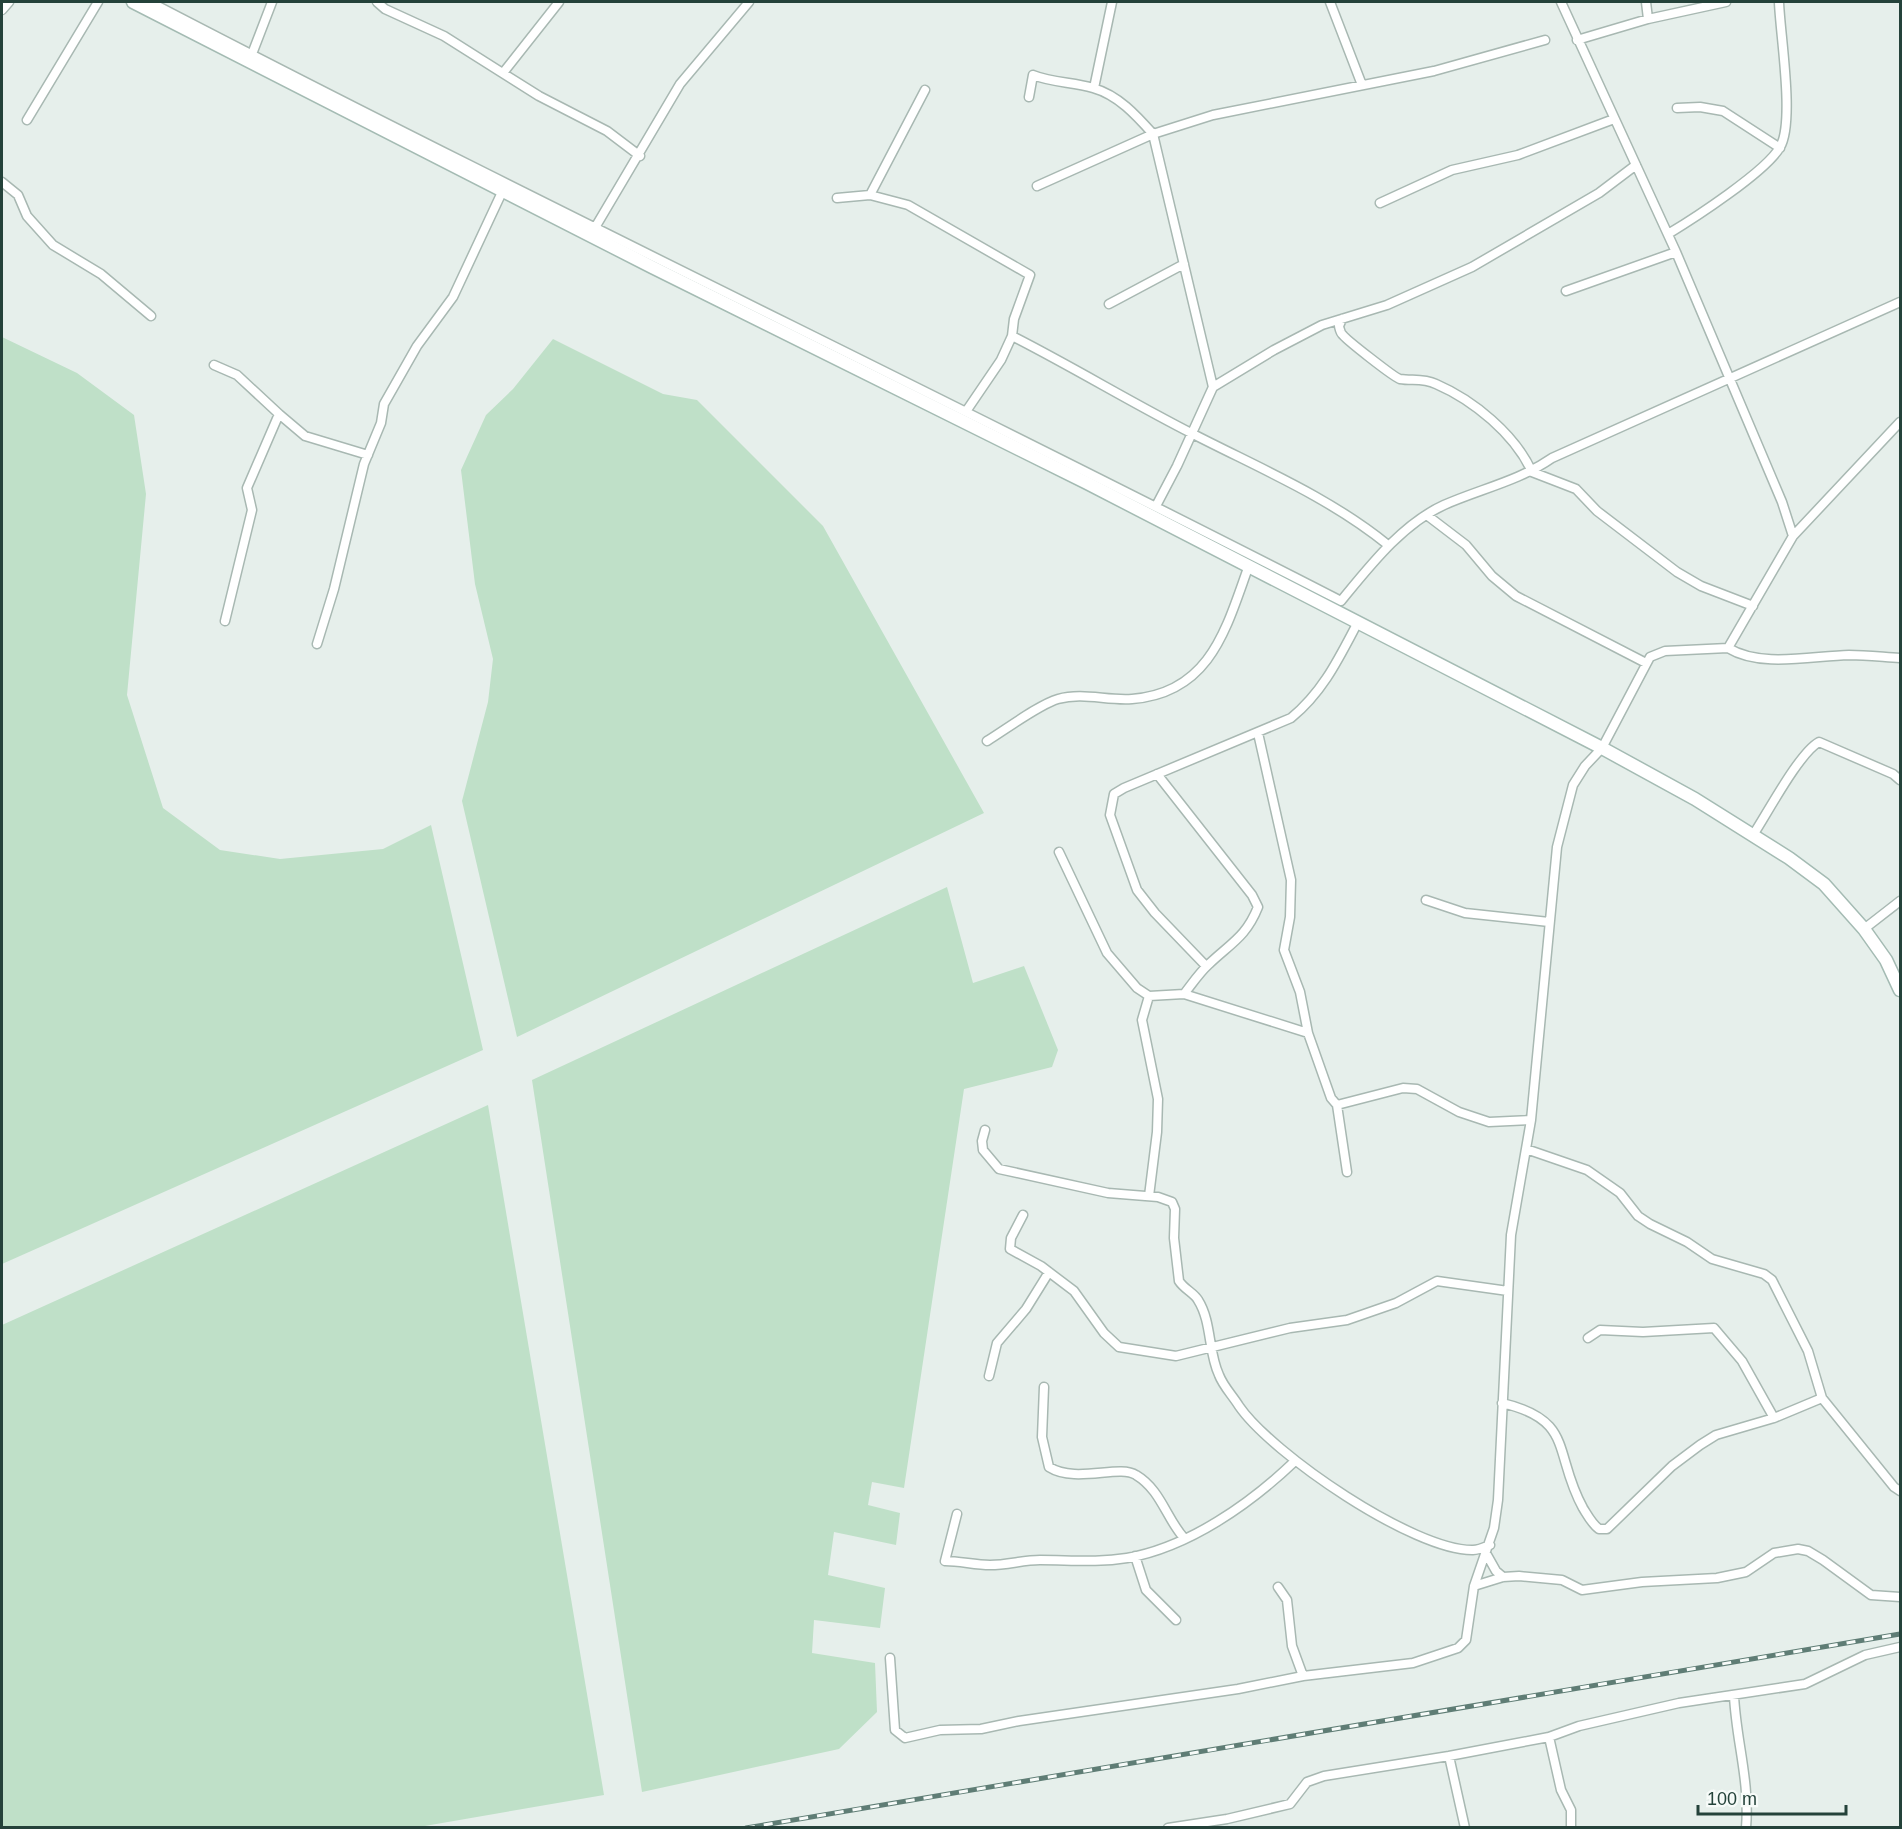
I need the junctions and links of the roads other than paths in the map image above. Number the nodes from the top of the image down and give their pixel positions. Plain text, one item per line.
1 (9, 2) edge
2 (98, 2) edge
3 (133, 2) edge
4 (150, 2) edge
5 (272, 2) edge
6 (377, 2) edge
7 (559, 2) edge
8 (749, 2) edge
9 (1112, 2) edge
10 (1330, 2) edge
11 (1561, 2) edge
12 (1646, 2) edge
13 (1726, 2) edge
14 (1779, 2) edge
15 (2, 10) edge
16 (1648, 19) junction
17 (1545, 40) dead end
18 (1577, 40) junction
19 (252, 54) junction
20 (503, 74) junction
21 (1362, 85) junction
22 (1094, 88) junction
23 (925, 90) dead end
24 (1029, 97) dead end
25 (1677, 108) dead end
26 (1614, 119) junction
27 (27, 120) dead end
28 (1153, 134) junction
29 (1780, 148) junction
30 (640, 156) junction
31 (1636, 165) junction
32 (2, 182) edge
33 (1036, 186) dead end
34 (503, 190) junction
35 (870, 195) junction
36 (837, 198) dead end
37 (1380, 203) dead end
38 (596, 226) junction
39 (1668, 234) junction
40 (1676, 252) junction
41 (1184, 264) junction
42 (1566, 291) dead end
43 (1900, 302) edge
44 (1109, 304) dead end
45 (151, 316) dead end
46 (1342, 319) junction
47 (1012, 336) junction
48 (214, 365) dead end
49 (1729, 379) junction
50 (1213, 387) junction
51 (967, 410) junction
52 (279, 414) junction
53 (1900, 422) edge
54 (1192, 434) junction
55 (368, 455) junction
56 (1532, 472) junction
57 (1156, 506) junction
58 (1428, 516) junction
59 (1793, 536) junction
60 (1388, 545) junction
61 (1248, 568) junction
62 (1753, 606) junction
63 (225, 621) dead end
64 (1358, 622) junction
65 (317, 644) dead end
66 (1728, 648) junction
67 (1900, 658) edge
68 (1646, 663) junction
69 (1258, 733) junction
70 (987, 741) dead end
71 (1602, 748) junction
72 (1157, 774) junction
73 (1900, 780) edge
74 (1753, 835) junction
75 (1059, 852) dead end
76 (1426, 900) dead end
77 (1900, 901) edge
78 (1549, 922) junction
79 (1864, 929) junction
80 (1206, 966) junction
81 (1900, 990) edge
82 (1184, 994) junction
83 (1149, 996) junction
84 (1308, 1033) junction
85 (1337, 1105) junction
86 (1531, 1120) junction
87 (985, 1130) dead end
88 (1526, 1149) junction
89 (1347, 1172) dead end
90 (1149, 1196) junction
91 (1023, 1215) dead end
92 (1050, 1272) junction
93 (1508, 1291) junction
94 (1588, 1338) dead end
95 (1212, 1347) junction
96 (989, 1376) dead end
97 (1044, 1387) dead end
98 (1822, 1398) junction
99 (1502, 1403) junction
100 (1774, 1418) junction
101 (1295, 1461) junction
102 (1900, 1491) edge
103 (957, 1514) dead end
104 (1184, 1538) junction
105 (1490, 1545) junction
106 (1487, 1555) junction
107 (1135, 1556) junction
108 (1503, 1577) junction
109 (1474, 1586) junction
110 (1278, 1587) dead end
111 (1900, 1597) edge
112 (1176, 1620) dead end
113 (1900, 1647) edge
114 (890, 1658) dead end
115 (1303, 1676) junction
116 (1734, 1695) junction
117 (1549, 1737) junction
118 (1449, 1756) junction
119 (1168, 1827) edge
120 (1465, 1827) edge
121 (1571, 1827) edge
122 (1746, 1827) edge

1 - 15 street
2 - 27 street
3 - 34 main road
4 - 19 street
5 - 19 street
6 - 20 street
7 - 20 street
8 - 30 street
9 - 22 street
10 - 21 street
11 - 18 street
12 - 16 street
13 - 16 street
14 - 29 street
16 - 18 street
17 - 21 street
18 - 26 street
19 - 38 street
20 - 30 street
21 - 28 street
22 - 24 street
22 - 28 street
23 - 35 street
25 - 29 street
26 - 31 street
26 - 37 street
28 - 33 street
28 - 41 street
29 - 39 street
30 - 38 street
31 - 39 street
31 - 46 street
32 - 45 street
34 - 55 street
34 - 61 main road
35 - 36 street
35 - 47 street
38 - 51 street
39 - 40 street
40 - 42 street
40 - 49 street
41 - 44 street
41 - 50 street
43 - 49 street
46 - 50 street
46 - 56 street
47 - 51 street
47 - 54 street
48 - 52 street
49 - 56 street
49 - 59 street
50 - 54 street
51 - 57 street
52 - 55 street
52 - 63 street
53 - 59 street
54 - 57 street
54 - 60 street
55 - 65 street
56 - 58 street
56 - 62 street
57 - 60 street
58 - 60 street
58 - 68 street
59 - 62 street
61 - 64 main road
61 - 70 street
62 - 66 street
64 - 69 street
64 - 71 main road
66 - 67 street
66 - 68 street
68 - 71 street
69 - 72 street
69 - 84 street
71 - 74 main road
71 - 78 street
72 - 80 street
72 - 80 street
73 - 74 street
74 - 79 main road
75 - 83 street
76 - 78 street
77 - 79 street
78 - 86 street
79 - 81 main road
80 - 82 street
82 - 83 street
82 - 84 street
83 - 90 street
84 - 85 street
85 - 86 street
85 - 89 street
86 - 88 street
87 - 90 street
88 - 93 street
88 - 98 street
90 - 95 street
91 - 92 street
92 - 95 street
92 - 96 street
93 - 95 street
93 - 99 street
94 - 100 street
95 - 101 street
97 - 104 street
98 - 100 street
98 - 102 street
99 - 100 street
99 - 105 street
101 - 104 street
101 - 105 street
103 - 107 street
104 - 107 street
105 - 106 street
106 - 108 street
106 - 109 street
107 - 112 street
108 - 109 street
108 - 111 street
109 - 115 street
110 - 115 street
113 - 116 street
114 - 115 street
116 - 117 street
116 - 122 street
117 - 118 street
117 - 121 street
118 - 119 street
118 - 120 street

